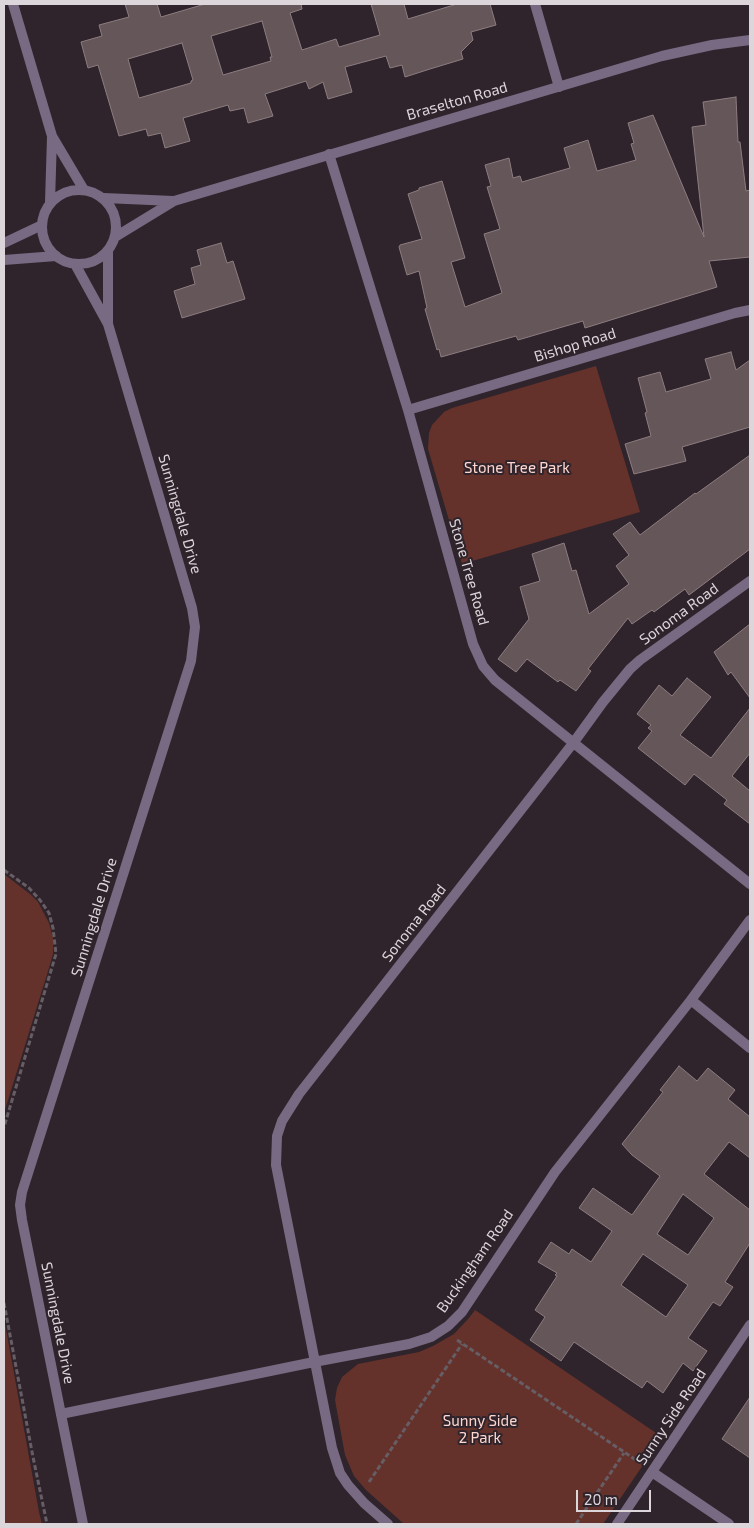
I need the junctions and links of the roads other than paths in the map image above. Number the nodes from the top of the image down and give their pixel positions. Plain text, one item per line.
1 (13, 4) edge
2 (534, 4) edge
3 (750, 40) edge
4 (559, 87) junction
5 (52, 136) junction
6 (328, 154) junction
7 (84, 190) junction
8 (104, 198) junction
9 (174, 201) junction
10 (50, 202) junction
11 (42, 225) junction
12 (115, 237) junction
13 (4, 243) edge
14 (108, 251) junction
15 (56, 256) junction
16 (4, 260) edge
17 (75, 264) junction
18 (750, 310) edge
19 (108, 324) junction
20 (408, 410) junction
21 (750, 581) edge
22 (574, 742) junction
23 (750, 884) edge
24 (750, 920) edge
25 (691, 1000) junction
26 (750, 1048) edge
27 (750, 1325) edge
28 (314, 1362) junction
29 (61, 1414) junction
30 (652, 1472) junction
31 (83, 1524) edge
32 (388, 1524) edge
33 (617, 1524) edge
34 (729, 1524) edge

1 - 5 street
2 - 4 street
3 - 4 street, Braselton Road
4 - 6 street, Braselton Road
5 - 7 street
5 - 10 street
6 - 9 street, Braselton Road
6 - 20 street, Stone Tree Road
7 - 8 street
7 - 10 street
8 - 9 street, Braselton Road
8 - 12 street
9 - 12 street, Braselton Road
10 - 11 street
11 - 13 street
11 - 15 street
12 - 14 street
14 - 17 street
14 - 19 street, Sunningdale Drive
15 - 16 street
15 - 17 street
17 - 19 street, Sunningdale Drive
18 - 20 street, Bishop Road
19 - 29 street, Sunningdale Drive
20 - 22 street, Stone Tree Road
21 - 22 street, Sonoma Road
22 - 23 street, Stone Tree Road
22 - 28 street, Sonoma Road
24 - 25 street, Buckingham Road
25 - 26 street
25 - 28 street, Buckingham Road
27 - 30 street, Sunny Side Road
28 - 29 street, Buckingham Road
28 - 32 street
29 - 31 street, Sunningdale Drive
30 - 33 street, Sunny Side Road
30 - 34 street

